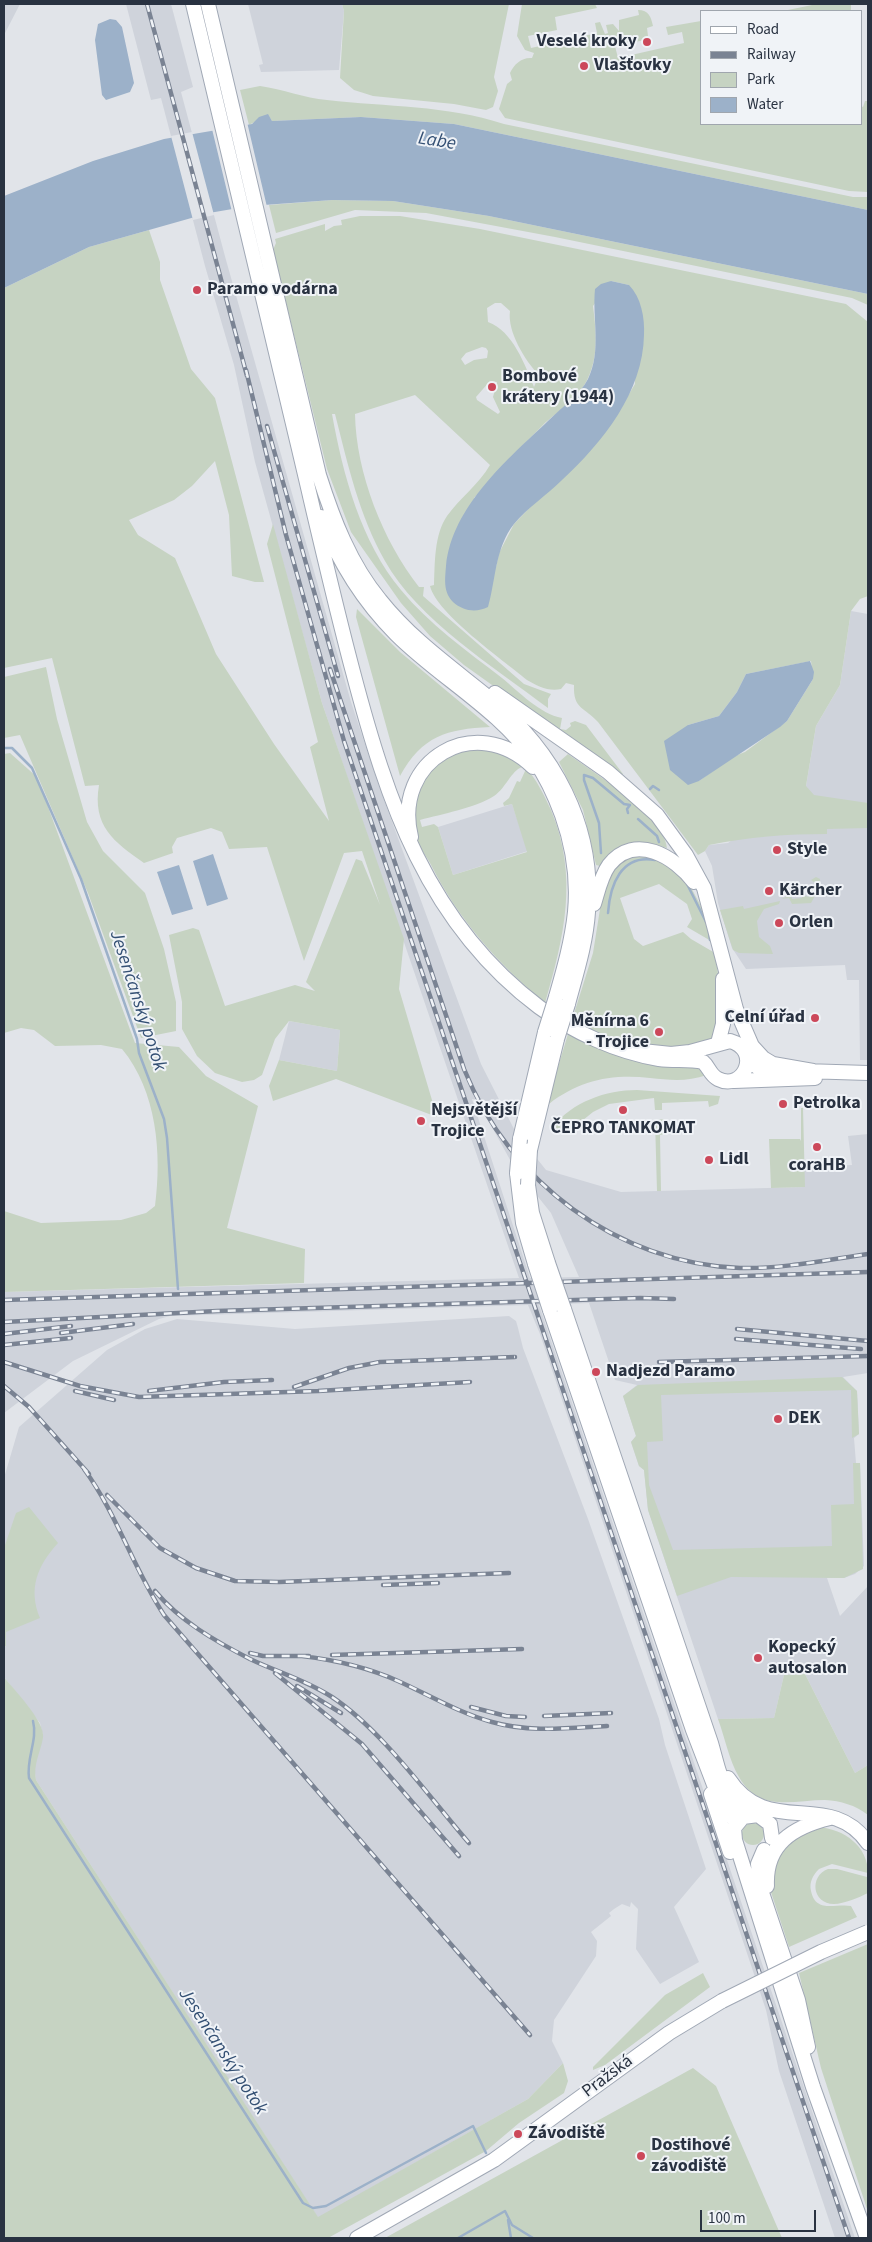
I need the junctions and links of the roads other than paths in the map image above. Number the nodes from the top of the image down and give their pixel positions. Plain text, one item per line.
1 (193, 4) edge
2 (208, 4) edge
3 (299, 450) junction
4 (455, 671) junction
5 (563, 818) junction
6 (669, 831) junction
7 (671, 858) junction
8 (428, 876) junction
9 (716, 930) junction
10 (586, 931) junction
11 (724, 961) junction
12 (730, 989) junction
13 (562, 1000) junction
14 (551, 1035) junction
15 (717, 1044) junction
16 (623, 1049) junction
17 (747, 1055) junction
18 (708, 1067) junction
19 (813, 1071) junction
20 (833, 1074) junction
21 (868, 1074) edge
22 (731, 1081) junction
23 (542, 1264) junction
24 (557, 1310) junction
25 (693, 1730) junction
26 (711, 1743) junction
27 (754, 1814) junction
28 (832, 1818) junction
29 (768, 1821) junction
30 (736, 1825) junction
31 (772, 1838) junction
32 (736, 1843) junction
33 (868, 1843) edge
34 (764, 1850) junction
35 (772, 1924) junction
36 (868, 1932) edge
37 (769, 1948) junction
38 (828, 2125) junction
39 (356, 2238) edge
40 (867, 2238) edge

1 - 3 main road
2 - 4 main road
3 - 5 main road
3 - 8 main road
4 - 6 main road
4 - 10 main road
5 - 8 main road
5 - 13 main road
6 - 7 main road
6 - 9 main road
7 - 9 main road
7 - 10 main road
8 - 16 main road
9 - 11 main road
10 - 13 main road
11 - 12 main road
11 - 15 main road
12 - 17 main road
12 - 19 main road
13 - 14 main road, bridge
14 - 23 main road, bridge
14 - 23 main road, bridge
15 - 16 main road
15 - 17 main road
15 - 18 main road
16 - 18 main road
17 - 19 main road
17 - 22 main road
18 - 22 main road
19 - 20 main road
20 - 21 main road
20 - 22 main road
23 - 24 main road, bridge
24 - 25 main road
24 - 26 main road
25 - 30 main road
25 - 37 main road
26 - 27 main road
26 - 28 main road
27 - 29 main road
27 - 30 main road
28 - 29 main road
28 - 31 main road
28 - 33 main road
28 - 35 main road
29 - 31 main road
30 - 32 main road
31 - 34 main road
32 - 34 main road
32 - 37 main road
34 - 35 main road
35 - 38 main road
36 - 39 main road, Pražská, bridge
37 - 38 main road
38 - 40 main road

